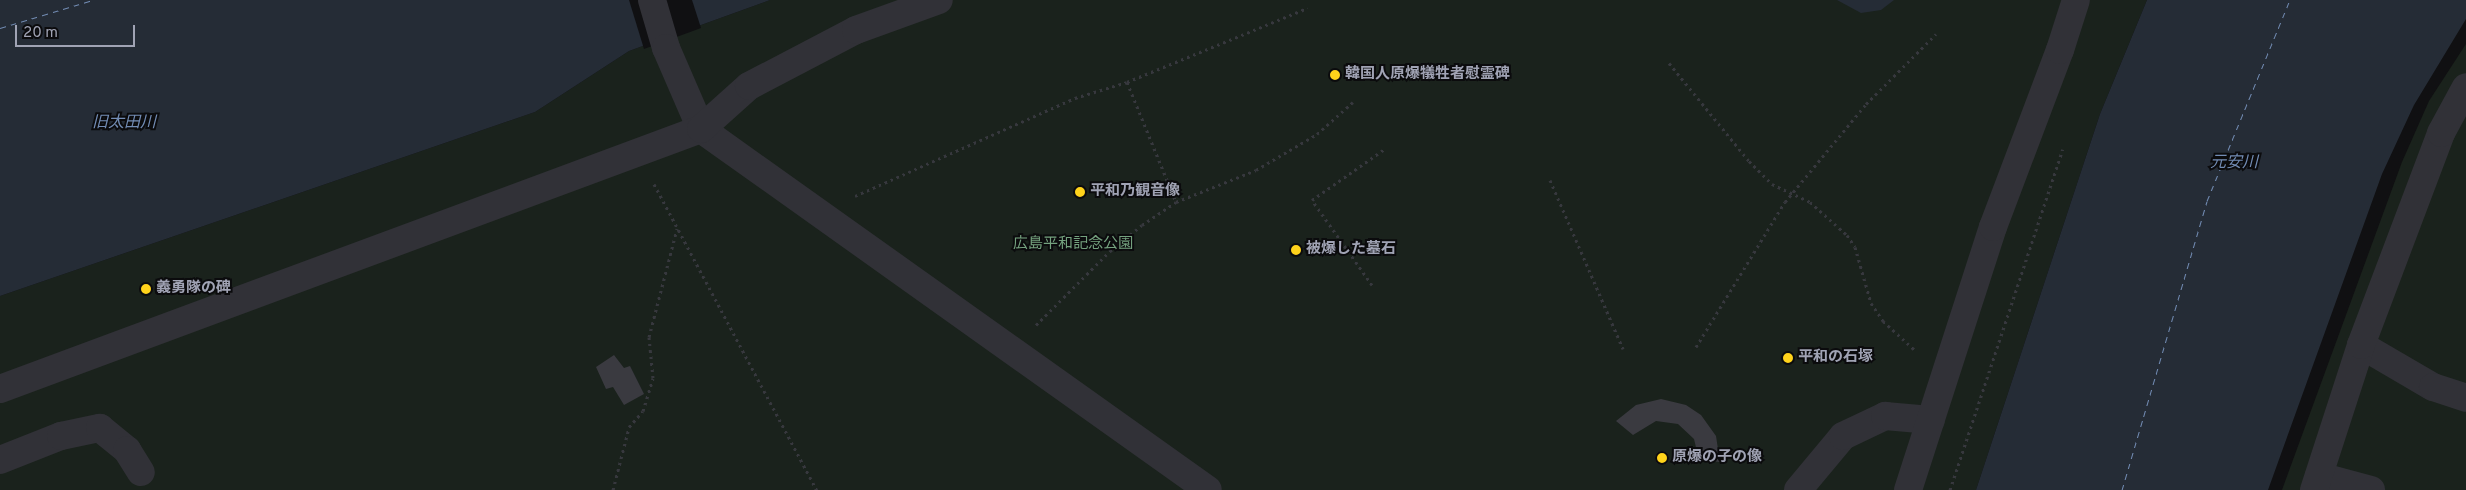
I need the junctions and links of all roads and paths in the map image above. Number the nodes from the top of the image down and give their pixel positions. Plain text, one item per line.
1 (652, 0) edge
2 (939, 0) edge
3 (2076, 0) edge
4 (1307, 8) dead end
5 (1936, 34) dead end
6 (1669, 63) dead end
7 (1127, 82) junction
8 (2466, 87) edge
9 (1353, 102) dead end
10 (702, 129) junction
11 (2064, 141) dead end
12 (1386, 148) dead end
13 (1550, 180) dead end
14 (654, 184) dead end
15 (1792, 194) junction
16 (854, 196) dead end
17 (1176, 202) junction
18 (677, 229) junction
19 (1372, 285) dead end
20 (1035, 326) dead end
21 (2361, 345) junction
22 (1696, 347) dead end
23 (1624, 349) dead end
24 (1946, 372) junction
25 (0, 389) edge
26 (2466, 398) edge
27 (1931, 420) junction
28 (0, 460) edge
29 (141, 472) dead end
30 (2316, 483) edge
31 (613, 490) edge
32 (817, 490) edge
33 (1208, 490) edge
34 (1798, 490) edge
35 (1908, 490) edge
36 (1950, 490) edge
37 (2371, 490) edge

1 - 10 street
2 - 10 street
3 - 24 street
4 - 7 path
5 - 15 path
6 - 15 path
7 - 16 path
7 - 17 path
8 - 21 street
9 - 17 path
10 - 25 street
10 - 33 street
11 - 36 path
12 - 19 path
13 - 23 path
14 - 18 path
15 - 22 path
15 - 24 path
17 - 20 path
18 - 31 path
18 - 32 path
21 - 26 street
21 - 30 street
24 - 27 street
27 - 34 street
27 - 35 street
28 - 29 street
30 - 37 street

